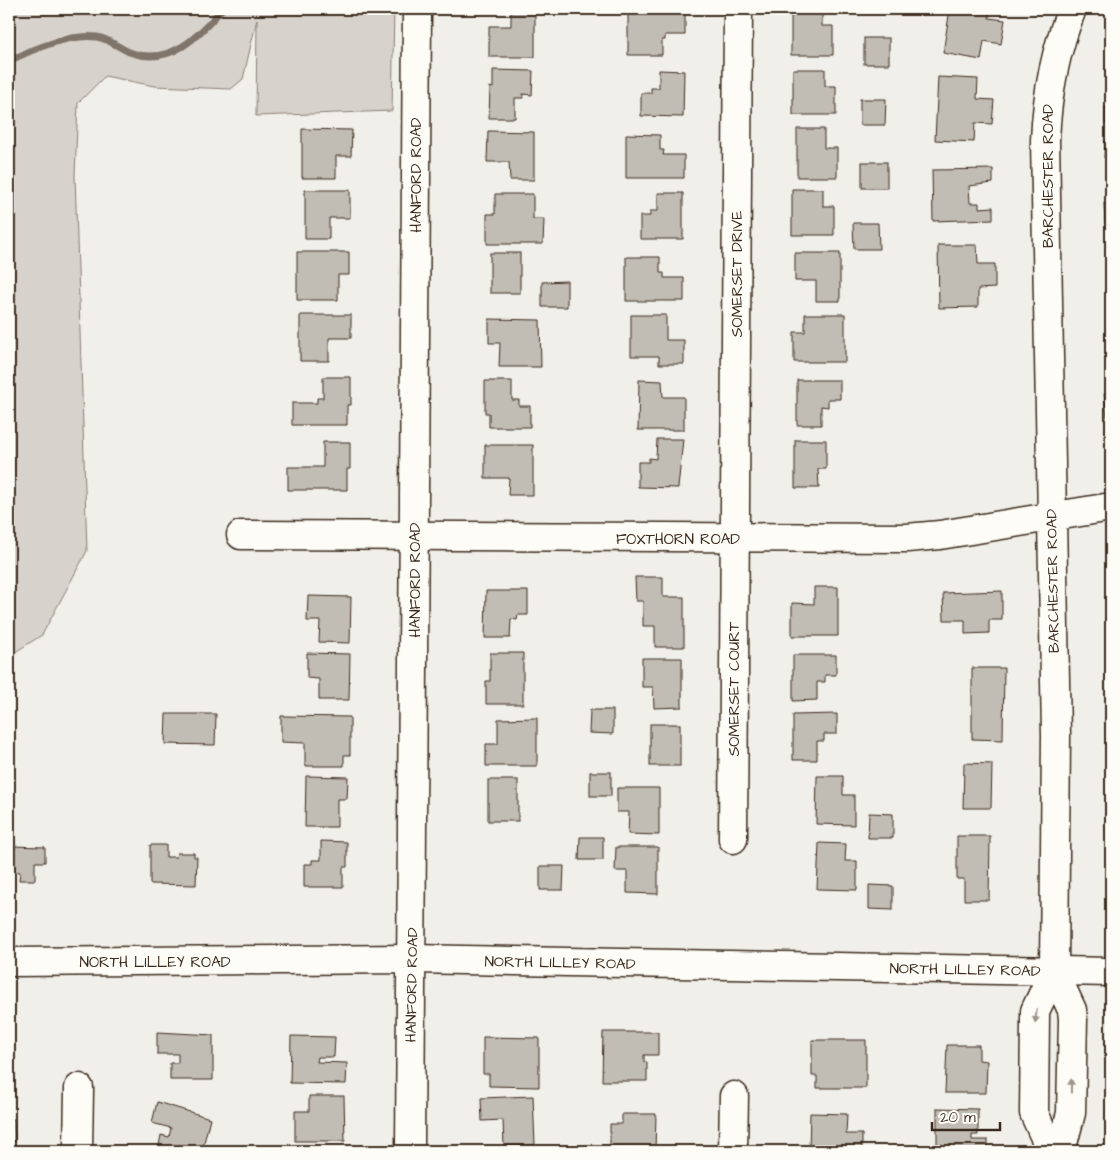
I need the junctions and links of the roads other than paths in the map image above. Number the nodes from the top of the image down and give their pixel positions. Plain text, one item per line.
1 (416, 9) edge
2 (738, 9) edge
3 (1072, 9) edge
4 (1111, 507) edge
5 (1052, 516) junction
6 (242, 535) dead end
7 (415, 537) junction
8 (736, 539) junction
9 (733, 839) dead end
10 (412, 959) junction
11 (9, 962) edge
12 (1054, 972) junction
13 (1111, 972) edge
14 (80, 1088) dead end
15 (734, 1096) dead end
16 (78, 1151) edge
17 (410, 1151) edge
18 (733, 1151) edge
19 (1051, 1151) edge
20 (1061, 1151) edge

1 - 7 street, HANFORD ROAD
2 - 8 street, SOMERSET DRIVE
3 - 5 street, BARCHESTER ROAD
4 - 5 street, FOXTHORN ROAD
5 - 8 street, FOXTHORN ROAD
5 - 12 street, BARCHESTER ROAD
6 - 7 street, FOXTHORN ROAD
7 - 8 street, FOXTHORN ROAD
7 - 10 street, HANFORD ROAD
8 - 9 street, SOMERSET COURT
10 - 11 street, NORTH LILLEY ROAD
10 - 12 street, NORTH LILLEY ROAD
10 - 17 street, HANFORD ROAD
12 - 13 street, NORTH LILLEY ROAD
12 -> 19 street
20 -> 12 street, BARCHESTER ROAD
14 - 16 street
15 - 18 street

